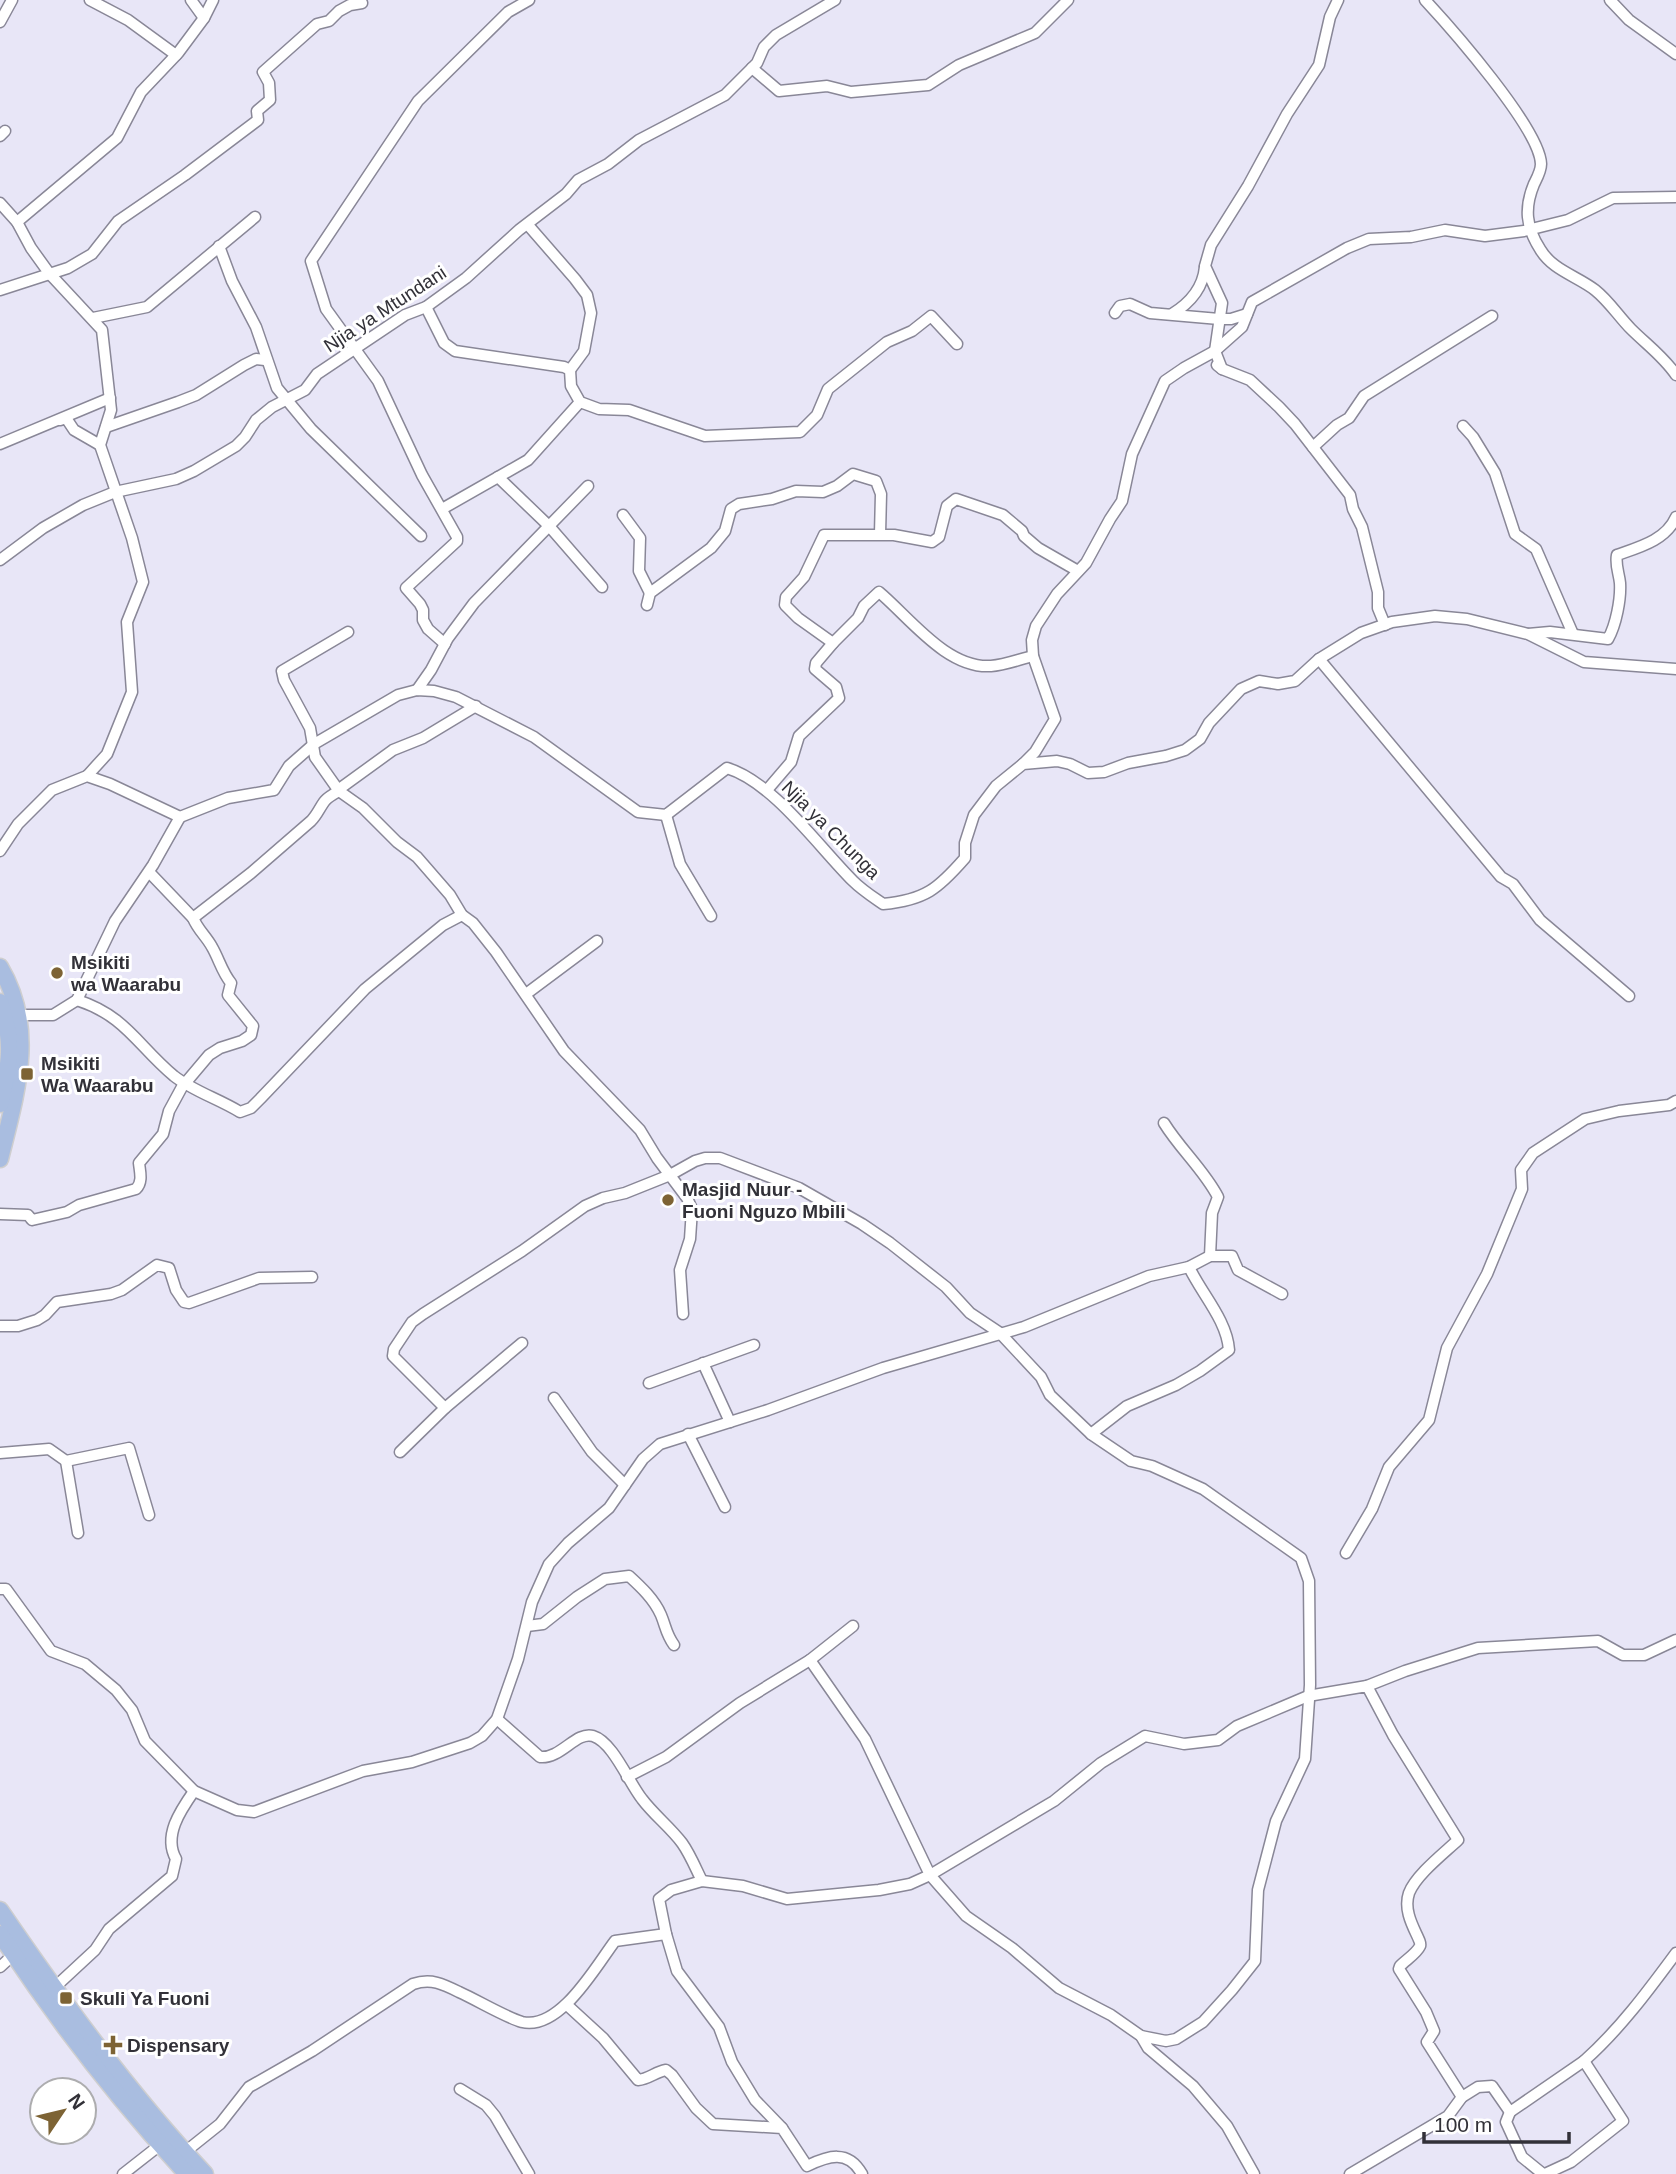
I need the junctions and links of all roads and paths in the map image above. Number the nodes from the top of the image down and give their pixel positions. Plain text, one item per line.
1 (12, 0) edge
2 (90, 0) edge
3 (191, 0) edge
4 (213, 0) edge
5 (529, 0) edge
6 (835, 0) edge
7 (1068, 0) edge
8 (1425, 0) edge
9 (1610, 0) edge
10 (1335, 2) edge
11 (362, 3) dead end
12 (204, 18) junction
13 (0, 22) edge
14 (1676, 54) edge
15 (176, 55) junction
16 (752, 68) junction
17 (1676, 197) edge
18 (0, 203) edge
19 (255, 217) dead end
20 (17, 222) junction
21 (528, 225) junction
22 (1530, 230) junction
23 (219, 246) junction
24 (1205, 266) junction
25 (49, 273) junction
26 (0, 290) edge
27 (426, 307) junction
28 (1115, 313) dead end
29 (1172, 314) junction
30 (1247, 314) junction
31 (1492, 316) dead end
32 (93, 318) junction
33 (1219, 320) junction
34 (957, 344) dead end
35 (355, 347) junction
36 (1211, 353) junction
37 (265, 360) junction
38 (570, 370) junction
39 (1676, 375) edge
40 (110, 398) junction
41 (285, 400) junction
42 (579, 402) junction
43 (50, 423) junction
44 (1463, 426) dead end
45 (106, 427) junction
46 (0, 444) edge
47 (100, 445) junction
48 (1313, 446) junction
49 (498, 477) junction
50 (587, 486) dead end
51 (115, 492) junction
52 (442, 509) junction
53 (623, 515) dead end
54 (1676, 517) edge
55 (549, 526) junction
56 (880, 534) junction
57 (421, 536) dead end
58 (0, 560) edge
59 (1078, 571) junction
60 (602, 587) dead end
61 (650, 593) junction
62 (647, 605) dead end
63 (1385, 625) junction
64 (348, 632) dead end
65 (1528, 634) junction
66 (1573, 635) junction
67 (832, 643) junction
68 (445, 644) junction
69 (1034, 656) junction
70 (1319, 659) junction
71 (1676, 669) edge
72 (417, 690) junction
73 (476, 706) junction
74 (314, 744) junction
75 (1023, 764) junction
76 (86, 776) junction
77 (767, 790) junction
78 (339, 791) junction
79 (666, 815) junction
80 (180, 817) junction
81 (0, 851) edge
82 (149, 872) junction
83 (462, 915) junction
84 (711, 916) dead end
85 (193, 918) junction
86 (597, 941) dead end
87 (0, 967) edge
88 (526, 994) junction
89 (1629, 996) dead end
90 (77, 1000) junction
91 (0, 1002) edge
92 (20, 1015) junction
93 (186, 1082) junction
94 (1676, 1101) edge
95 (0, 1104) edge
96 (1164, 1123) dead end
97 (0, 1159) edge
98 (670, 1175) junction
99 (0, 1214) edge
100 (1210, 1256) junction
101 (1189, 1267) junction
102 (312, 1277) dead end
103 (1282, 1294) dead end
104 (683, 1314) dead end
105 (0, 1326) edge
106 (1000, 1333) junction
107 (523, 1343) dead end
108 (754, 1345) dead end
109 (703, 1363) junction
110 (649, 1382) dead end
111 (554, 1398) dead end
112 (445, 1408) junction
113 (730, 1422) junction
114 (688, 1434) junction
115 (1091, 1434) junction
116 (400, 1452) dead end
117 (0, 1453) edge
118 (66, 1461) junction
119 (625, 1486) junction
120 (725, 1507) dead end
121 (149, 1515) dead end
122 (78, 1533) dead end
123 (1346, 1553) dead end
124 (0, 1588) edge
125 (527, 1626) junction
126 (853, 1626) dead end
127 (1676, 1640) edge
128 (674, 1646) dead end
129 (810, 1660) junction
130 (1367, 1686) junction
131 (1308, 1696) junction
132 (497, 1719) junction
133 (627, 1777) junction
134 (194, 1791) junction
135 (930, 1875) junction
136 (702, 1881) junction
137 (0, 1910) edge
138 (0, 1934) edge
139 (666, 1934) junction
140 (1676, 1953) edge
141 (13, 1955) junction
142 (0, 1967) edge
143 (54, 1988) junction
144 (567, 2004) junction
145 (1141, 2036) junction
146 (1584, 2061) junction
147 (460, 2090) dead end
148 (1462, 2097) junction
149 (1510, 2112) junction
150 (782, 2128) junction
151 (160, 2145) junction
152 (185, 2152) junction
153 (123, 2174) edge
154 (187, 2174) edge
155 (205, 2174) edge
156 (529, 2174) edge
157 (862, 2174) edge
158 (1254, 2174) edge
159 (1350, 2174) edge
160 (1544, 2174) edge

1 - 13 street
2 - 15 street
3 - 12 street
4 - 12 street
5 - 35 street
6 - 16 street, Njia ya Mtundani
7 - 16 street
8 - 22 street
9 - 14 street
10 - 24 street
11 - 25 street
12 - 15 street
15 - 20 street
16 - 21 street, Njia ya Mtundani
17 - 22 street
18 - 20 street
19 - 23 street
20 - 25 street
21 - 27 street, Njia ya Mtundani
21 - 38 street
22 - 30 street
22 - 39 street
23 - 32 street
23 - 37 street
24 - 29 street
24 - 33 street
25 - 26 street
25 - 32 street
27 - 35 street, Njia ya Mtundani
27 - 38 street
28 - 29 street
29 - 33 street
30 - 33 street
30 - 36 street
31 - 48 street
32 - 40 street
33 - 36 street
34 - 42 street
35 - 41 street, Njia ya Mtundani
35 - 52 street
36 - 48 street
36 - 59 street
37 - 41 street
37 - 45 street
38 - 42 street
40 - 43 street
40 - 45 street
41 - 51 street, Njia ya Mtundani
41 - 57 street
42 - 49 street
43 - 46 street
43 - 47 street
44 - 66 street
45 - 47 street
47 - 51 street
48 - 63 street
49 - 52 street
49 - 55 street
50 - 55 street
51 - 58 street, Njia ya Mtundani
51 - 76 street
52 - 68 street
53 - 61 street
54 - 66 street
55 - 60 street
55 - 68 street
56 - 59 street
56 - 61 street
56 - 67 street
59 - 69 street
61 - 62 street
63 - 65 street
63 - 70 street
64 - 74 street
65 - 66 street
65 - 71 street
67 - 69 street
67 - 77 street
68 - 72 street
69 - 75 street, Njia ya Chunga
70 - 75 street
70 - 89 street
72 - 73 street
72 - 74 street
73 - 78 street
73 - 79 street
74 - 78 street
74 - 80 street
75 - 77 street, Njia ya Chunga
76 - 80 street
76 - 81 street
77 - 79 street, Njia ya Chunga
78 - 83 street
78 - 85 street
79 - 84 street
80 - 82 street
82 - 85 street
82 - 90 street
83 - 88 street
83 - 93 street
85 - 93 street
86 - 88 street
87 - 92 main road
88 - 98 street
90 - 92 street
90 - 93 street
91 - 95 main road
92 - 97 main road
93 - 99 street
94 - 123 street
96 - 100 street
98 - 104 street
98 - 106 street
98 - 112 street
100 - 101 street
100 - 103 street
101 - 106 street
101 - 115 street
102 - 105 street
106 - 113 street
106 - 115 street
107 - 112 street
108 - 109 street
109 - 110 street
109 - 113 street
111 - 119 street
112 - 116 street
113 - 114 street
114 - 119 street
114 - 120 street
115 - 131 street
117 - 118 street
118 - 121 street
118 - 122 street
119 - 125 street
124 - 134 street
125 - 128 street
125 - 132 street
126 - 129 street
127 - 130 street
129 - 133 street
129 - 135 street
130 - 131 street
130 - 148 street
131 - 135 street
131 - 145 street
132 - 133 street
132 - 134 street
133 - 136 street
134 - 143 street
135 - 136 street
135 - 145 street
136 - 139 street
137 - 143 main road
138 - 141 main road
139 - 144 street
139 - 150 street
140 - 146 street
141 - 142 street
141 - 151 main road
143 - 152 main road
144 - 150 street
144 - 152 street
145 - 158 street
146 - 149 street
146 - 160 street
147 - 156 street
148 - 149 street
148 - 159 street
149 - 160 street
150 - 157 street
151 - 153 street
151 - 154 main road
152 - 155 main road

